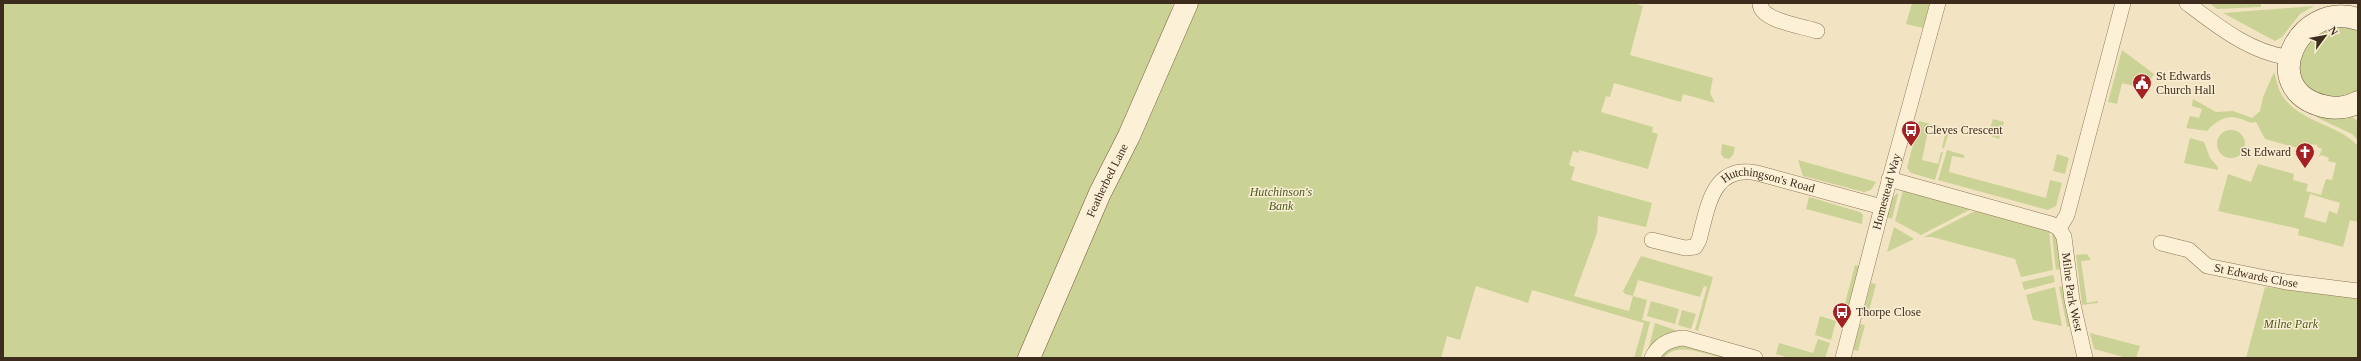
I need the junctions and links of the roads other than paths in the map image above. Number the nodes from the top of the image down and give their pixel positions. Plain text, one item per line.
1 (1187, 3) edge
2 (1760, 3) edge
3 (1938, 3) edge
4 (2123, 3) edge
5 (2187, 3) edge
6 (2353, 12) edge
7 (1817, 30) dead end
8 (2288, 58) junction
9 (2357, 104) edge
10 (1889, 179) junction
11 (1882, 207) junction
12 (2059, 228) junction
13 (1652, 240) dead end
14 (2161, 243) dead end
15 (2358, 291) edge
16 (1029, 358) edge
17 (1652, 358) edge
18 (1754, 358) edge
19 (1843, 358) edge
20 (2085, 358) edge

1 - 16 street, Featherbed Lane
2 - 7 street
3 - 10 street, Homestead Way
4 - 12 street
5 - 8 street
6 - 8 street
8 - 9 street
10 - 11 street, Homestead Way
10 - 12 street
11 - 13 street, Hutchingson's Road
11 - 19 street, Homestead Way
12 - 20 street, Milne Park West
14 - 15 street, St Edwards Close
17 - 18 street

